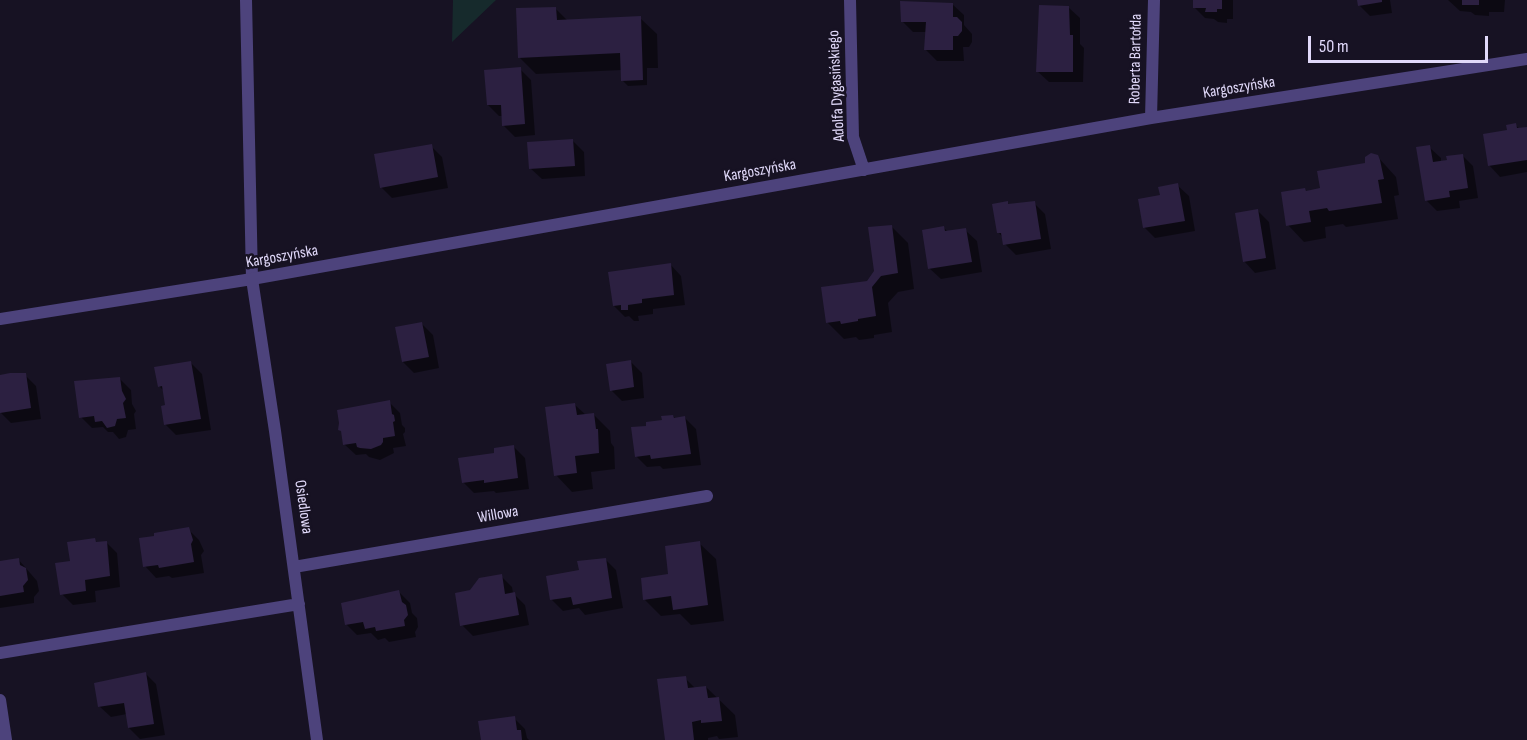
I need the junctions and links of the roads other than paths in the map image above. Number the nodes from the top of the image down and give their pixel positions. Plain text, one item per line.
1 (246, 0) edge
2 (850, 0) edge
3 (1154, 0) edge
4 (1527, 59) edge
5 (1151, 118) junction
6 (864, 170) junction
7 (252, 279) junction
8 (0, 319) edge
9 (707, 496) dead end
10 (294, 567) junction
11 (299, 604) junction
12 (0, 653) edge
13 (0, 700) edge
14 (6, 740) edge
15 (317, 740) edge

1 - 7 street, Osiedlowa
2 - 6 street, Adolfa Dygasińskiego
3 - 5 street, Roberta Bartołda
4 - 5 street, Kargoszyńska
5 - 6 street, Kargoszyńska
6 - 7 street, Kargoszyńska
7 - 8 street, Kargoszyńska
7 - 10 street, Osiedlowa
9 - 10 street, Willowa
10 - 11 street, Osiedlowa
11 - 12 street
11 - 15 street, Osiedlowa
13 - 14 street

